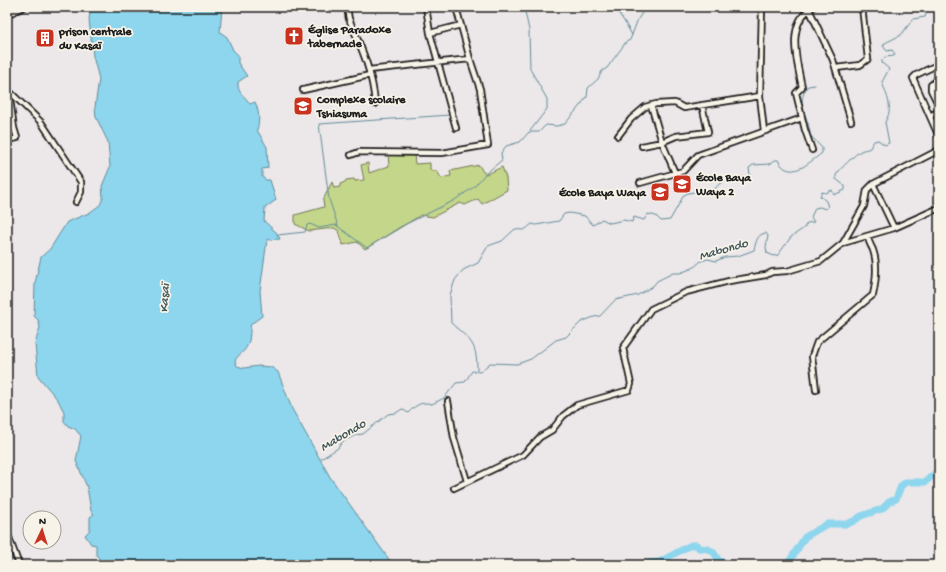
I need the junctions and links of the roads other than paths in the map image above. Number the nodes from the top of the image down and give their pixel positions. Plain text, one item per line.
1 (24, 7) edge
2 (346, 7) edge
3 (426, 7) edge
4 (456, 7) edge
5 (762, 7) edge
6 (862, 7) edge
7 (810, 8) edge
8 (7, 15) edge
9 (461, 26) junction
10 (430, 33) junction
11 (470, 59) junction
12 (438, 62) junction
13 (939, 64) edge
14 (836, 68) junction
15 (370, 72) junction
16 (939, 79) edge
17 (303, 90) dead end
18 (8, 91) edge
19 (760, 96) junction
20 (375, 104) dead end
21 (651, 105) junction
22 (702, 105) junction
23 (939, 106) edge
24 (939, 111) edge
25 (930, 116) junction
26 (802, 118) junction
27 (851, 121) dead end
28 (456, 128) dead end
29 (764, 132) junction
30 (618, 136) dead end
31 (939, 137) edge
32 (7, 140) edge
33 (662, 142) junction
34 (642, 146) dead end
35 (812, 150) dead end
36 (939, 150) edge
37 (351, 155) dead end
38 (675, 172) junction
39 (640, 183) dead end
40 (873, 184) junction
41 (76, 202) dead end
42 (939, 208) edge
43 (894, 228) junction
44 (868, 236) junction
45 (843, 242) junction
46 (816, 390) dead end
47 (448, 401) dead end
48 (467, 481) junction
49 (454, 488) dead end
50 (7, 532) edge
51 (19, 565) edge

1 - 8 street
2 - 15 street
3 - 10 street
4 - 9 street
5 - 19 street
6 - 14 street
7 - 14 street
7 - 26 street
9 - 10 street
9 - 11 street
10 - 12 street
11 - 12 street
11 - 37 street
12 - 15 street
12 - 28 street
13 - 25 street
14 - 27 street
15 - 17 street
15 - 20 street
16 - 23 street
18 - 32 street
18 - 41 street
19 - 22 street
19 - 29 street
21 - 22 street
21 - 30 street
21 - 33 street
22 - 33 street
24 - 25 street
25 - 31 street
26 - 29 street
26 - 35 street
29 - 38 street
33 - 34 street
33 - 38 street
36 - 40 street
38 - 39 street
40 - 43 street
40 - 45 street
42 - 43 street
43 - 44 street
44 - 45 street
44 - 46 street
45 - 48 street
47 - 48 street
48 - 49 street
50 - 51 street

